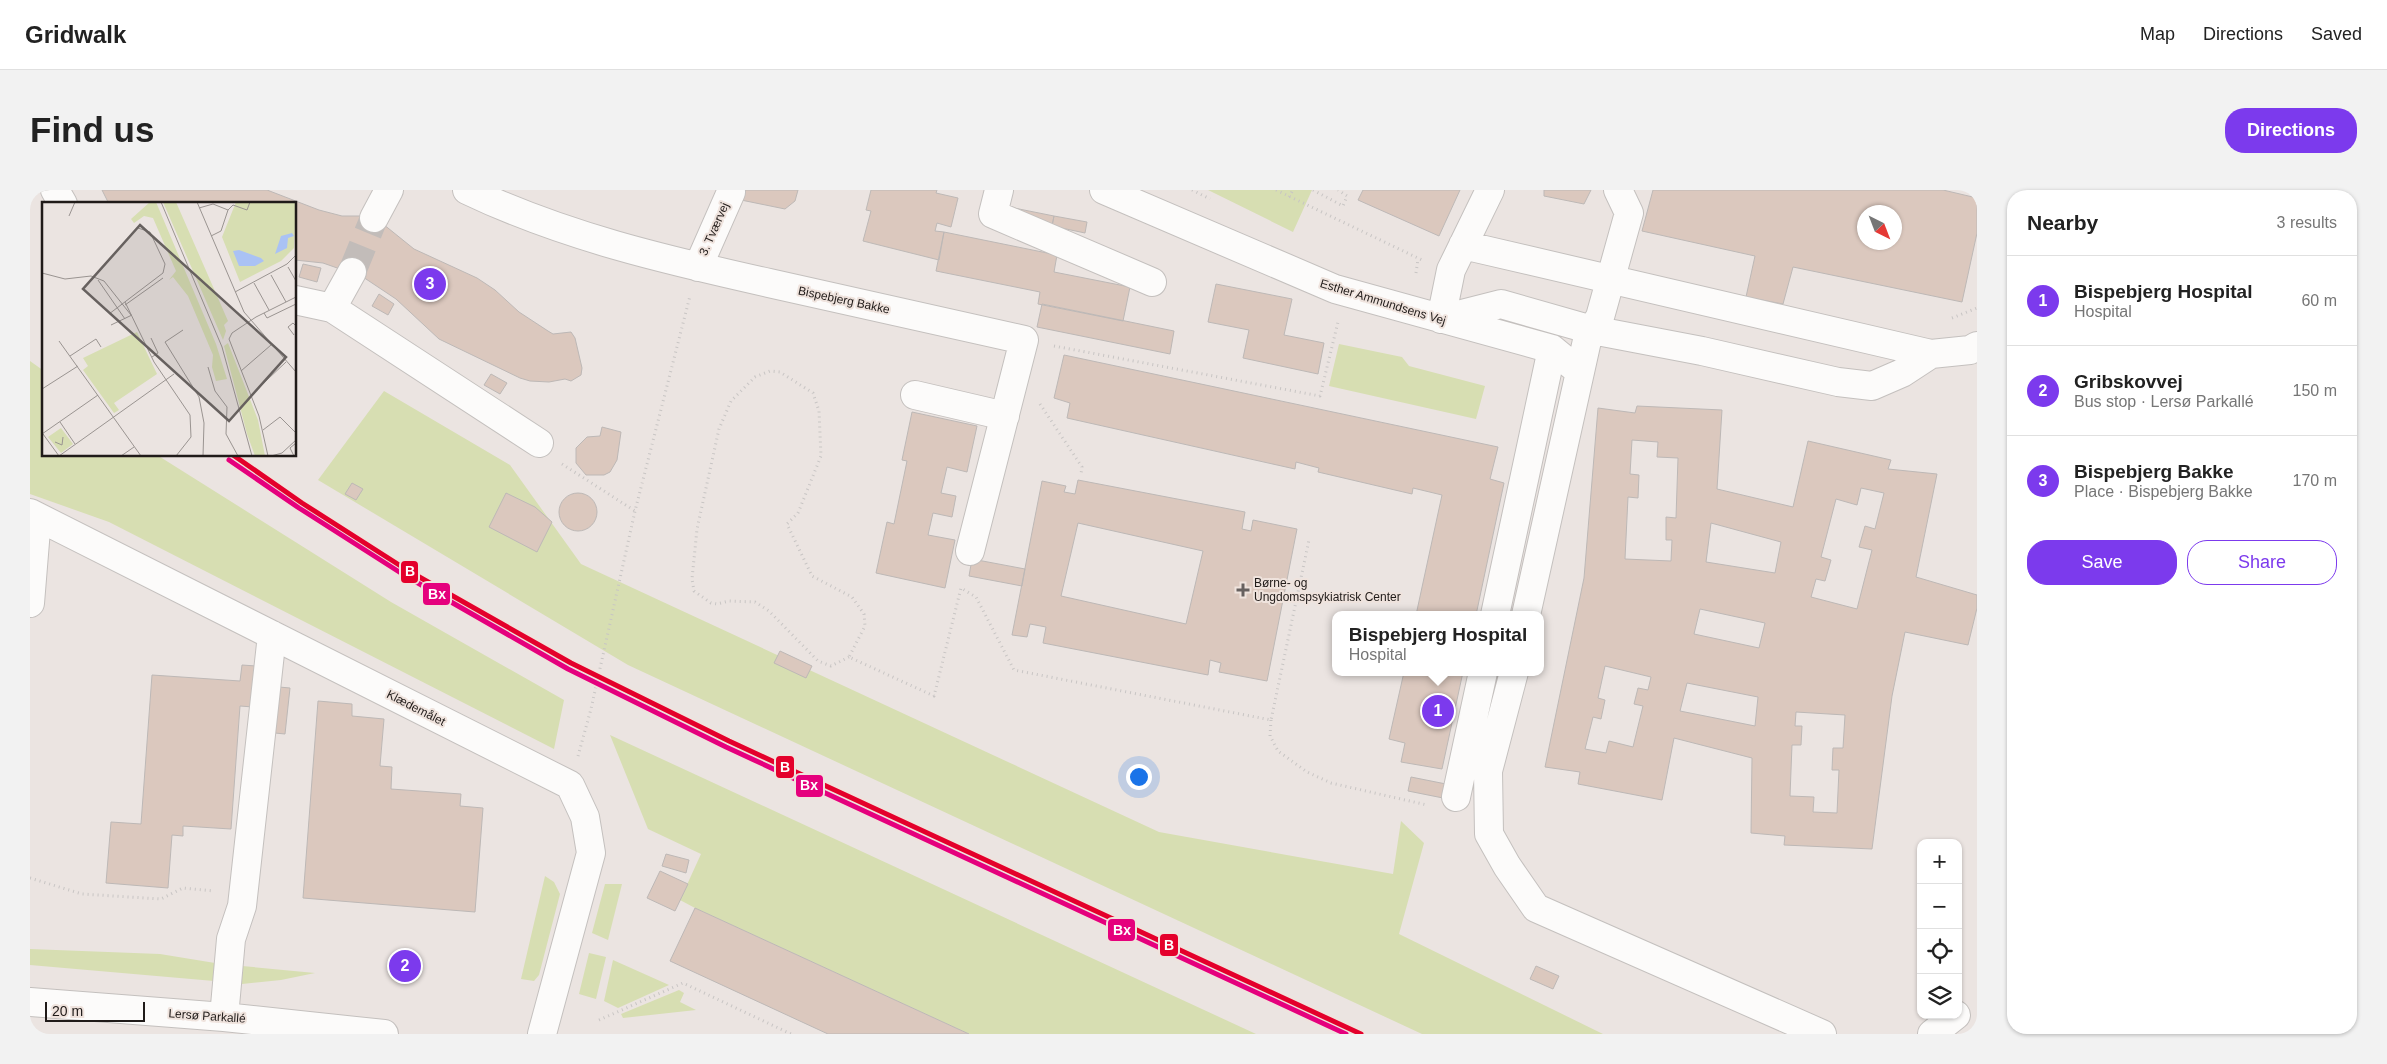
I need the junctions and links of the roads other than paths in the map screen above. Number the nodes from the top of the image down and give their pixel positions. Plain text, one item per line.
1 (55, 190) edge
2 (389, 190) edge
3 (467, 190) edge
4 (999, 190) edge
5 (1104, 190) edge
6 (1490, 190) edge
7 (1618, 190) edge
8 (731, 192) dead end
9 (62, 202) edge
10 (374, 218) tunnel mouth
11 (1463, 245) junction
12 (698, 267) junction
13 (352, 272) tunnel mouth
14 (1609, 280) junction
15 (1152, 282) dead end
16 (296, 300) edge
17 (332, 308) junction
18 (1441, 319) junction
19 (1592, 330) junction
20 (1977, 346) edge
21 (1552, 349) junction
22 (1931, 354) junction
23 (1580, 372) junction
24 (915, 395) dead end
25 (1005, 416) junction
26 (539, 443) road end
27 (33, 515) edge
28 (970, 551) dead end
29 (30, 603) edge
30 (1496, 611) edge
31 (1527, 611) edge
32 (272, 635) junction
33 (1481, 676) edge
34 (1513, 676) edge
35 (1456, 797) road end
36 (30, 1002) edge
37 (224, 1017) junction
38 (1951, 1019) edge
39 (384, 1034) edge
40 (542, 1034) edge
41 (1822, 1034) edge
42 (1932, 1034) edge

1 - 9 street
2 - 10 street
3 - 12 street, Bispebjerg Bakke
4 - 15 street
5 - 18 street, Esther Ammundsens Vej
6 - 11 street
7 - 14 street
8 - 12 street, 3. Tværvej
11 - 14 street
11 - 18 street
12 - 25 street, Bispebjerg Bakke
13 - 17 street
14 - 19 street
14 - 22 street
16 - 17 street
17 - 26 street
18 - 19 street
18 - 21 street, Esther Ammundsens Vej
19 - 22 street
19 - 23 street
20 - 22 street
21 - 23 street, Esther Ammundsens Vej
21 - 30 street
23 - 31 street
24 - 25 street
25 - 28 street
27 - 29 street
27 - 32 street, Klædemålet
32 - 37 street
32 - 40 street, Klædemålet
33 - 35 street
34 - 41 street
36 - 37 street, Lersø Parkallé
37 - 39 street, Lersø Parkallé
38 - 42 street

